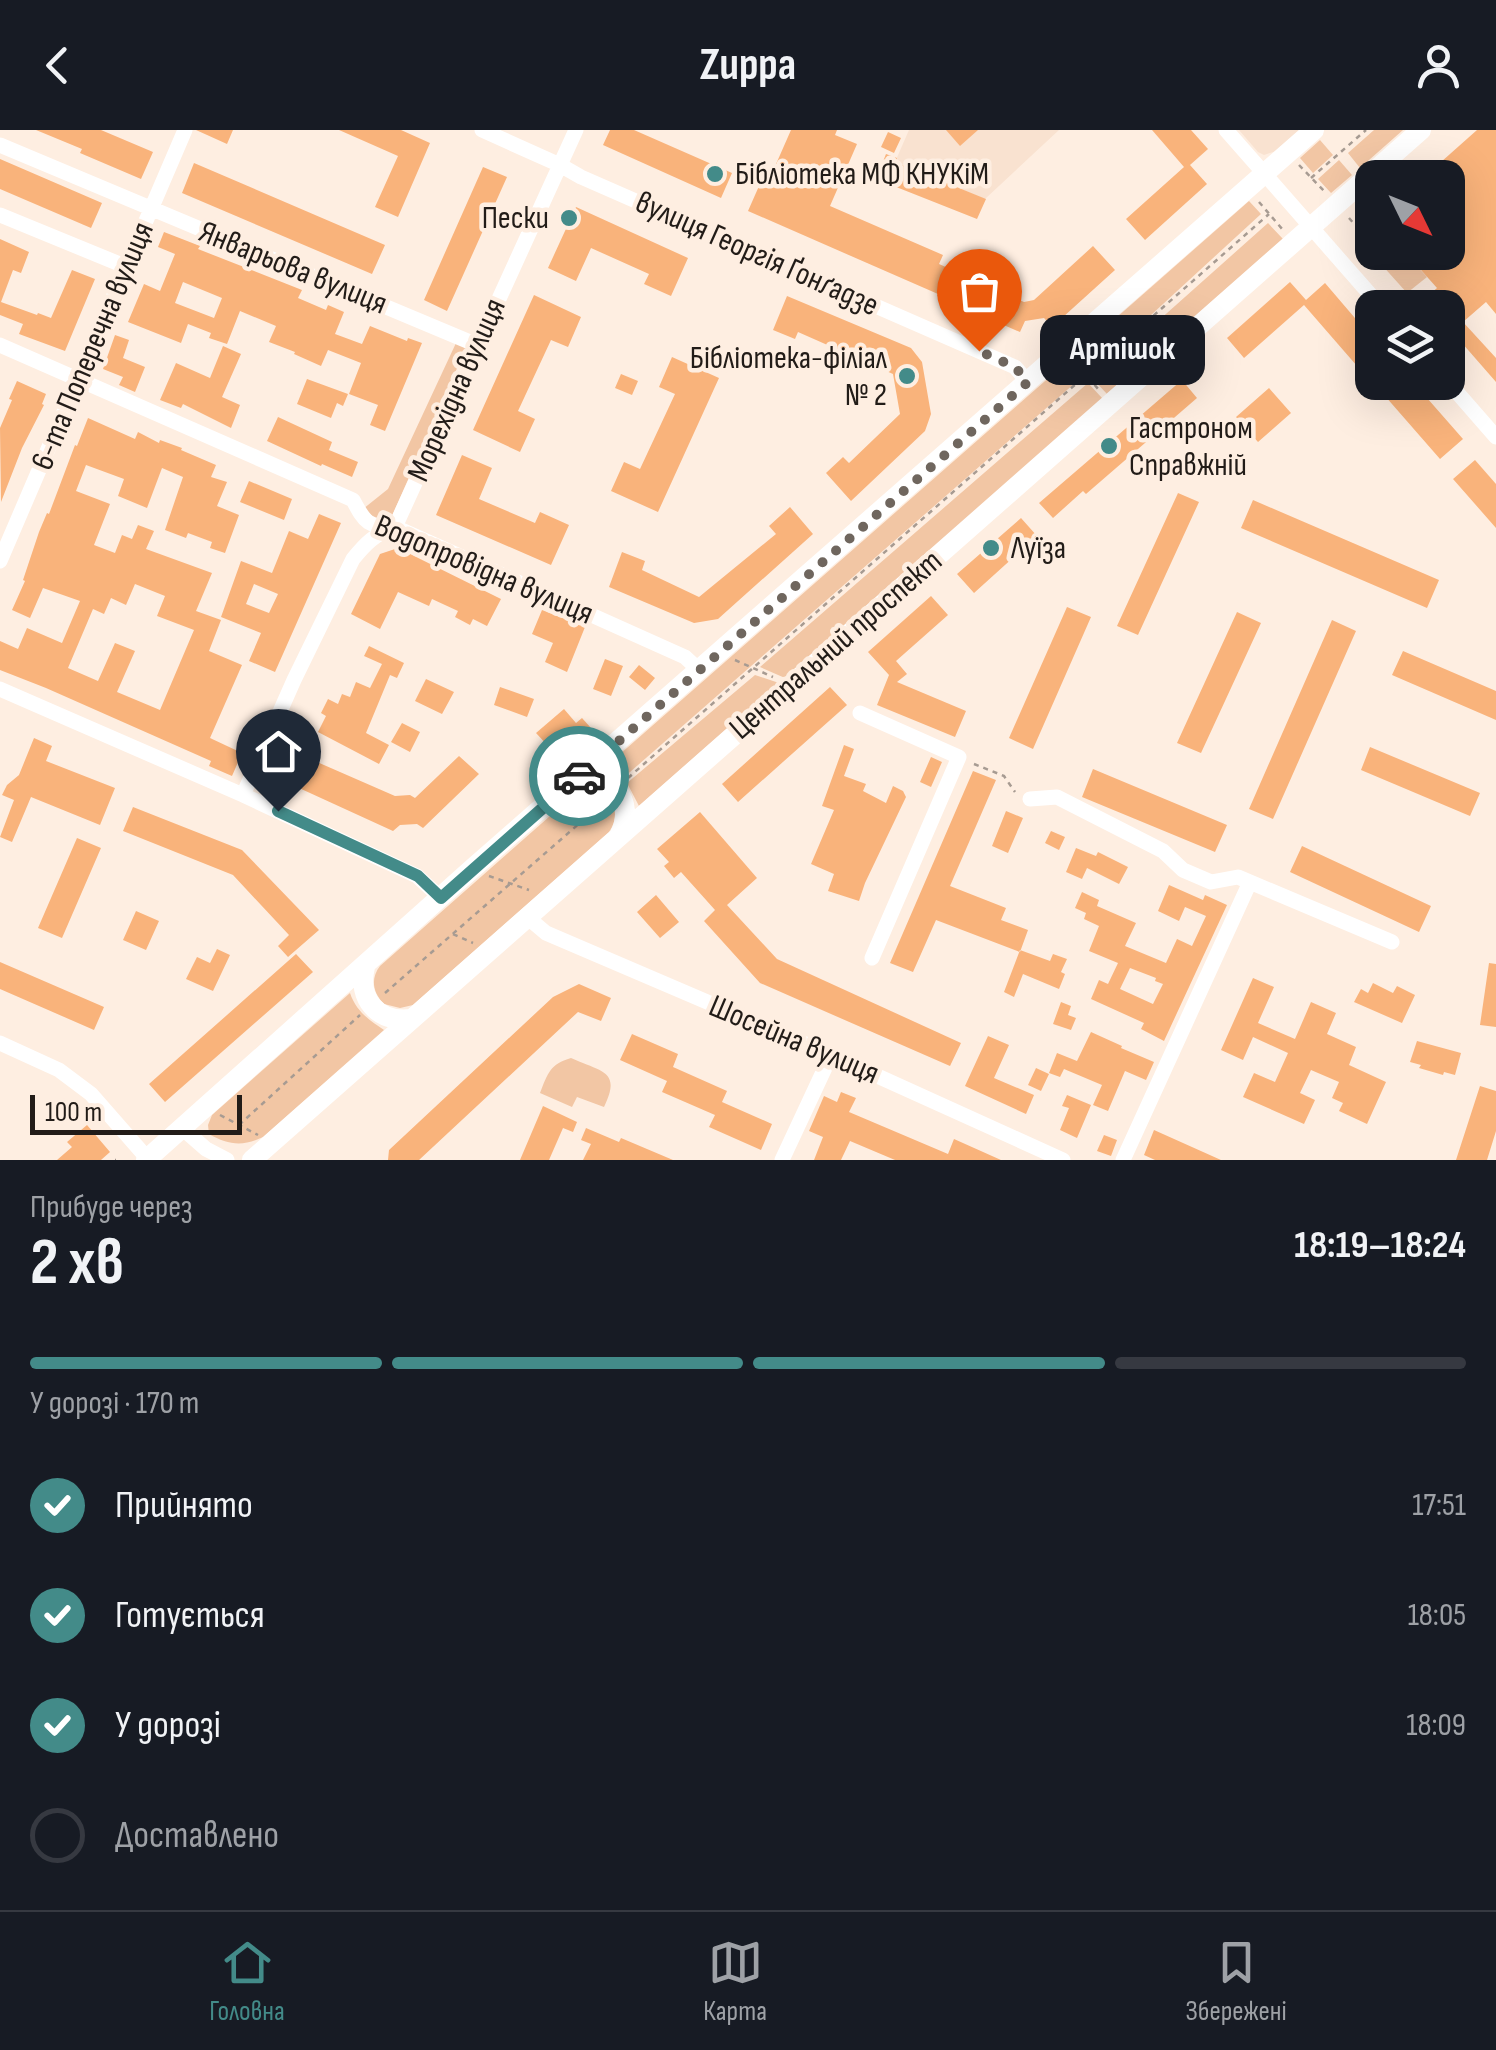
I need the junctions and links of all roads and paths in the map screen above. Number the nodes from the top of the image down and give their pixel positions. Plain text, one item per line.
1 (185, 130) edge
2 (482, 130) edge
3 (576, 130) edge
4 (1226, 130) edge
5 (1314, 130) edge
6 (1366, 130) edge
7 (1421, 130) edge
8 (0, 145) edge
9 (1295, 160) dead end
10 (560, 165) junction
11 (1265, 174) junction
12 (1312, 178) junction
13 (1254, 197) dead end
14 (1330, 197) dead end
15 (152, 210) junction
16 (1344, 213) dead end
17 (1269, 214) junction
18 (0, 215) edge
19 (1355, 224) edge
20 (1312, 227) junction
21 (1287, 235) dead end
22 (127, 267) junction
23 (1366, 290) edge
24 (0, 345) edge
25 (476, 345) junction
26 (1071, 357) dead end
27 (1088, 376) junction
28 (78, 380) junction
29 (1028, 382) junction
30 (1105, 396) dead end
31 (1464, 400) edge
32 (1496, 437) edge
33 (395, 527) junction
34 (0, 561) edge
35 (719, 653) junction
36 (753, 669) junction
37 (699, 670) junction
38 (782, 680) dead end
39 (0, 689) edge
40 (860, 713) dead end
41 (959, 758) junction
42 (576, 780) junction
43 (616, 789) junction
44 (243, 795) junction
45 (1030, 799) joint
46 (619, 836) junction
47 (484, 874) dead end
48 (1250, 882) junction
49 (511, 884) junction
50 (540, 894) dead end
51 (441, 898) junction
52 (528, 917) junction
53 (1392, 942) dead end
54 (872, 958) dead end
55 (365, 967) junction
56 (371, 1006) junction
57 (411, 1018) junction
58 (0, 1043) edge
59 (831, 1054) junction
60 (215, 1112) dead end
61 (239, 1125) junction
62 (182, 1128) junction
63 (263, 1138) dead end
64 (146, 1159) edge
65 (226, 1160) edge
66 (252, 1160) edge
67 (782, 1160) edge
68 (1063, 1160) edge
69 (1123, 1160) edge

1 - 15 street, 6-та Поперечна вулиця
2 - 10 street, вулиця Георгія Ґонґадзе
3 - 10 street, Морехідна вулиця
4 - 11 street
5 - 11 main road
6 - 12 path
7 - 20 main road, Центральний проспект
8 - 15 street, Январьова вулиця
9 - 12 path
10 - 25 street, Морехідна вулиця
10 - 29 street, вулиця Георгія Ґонґадзе
11 - 20 street
11 - 29 main road
12 - 14 path
13 - 17 path
15 - 22 street, 6-та Поперечна вулиця
15 - 25 street, Январьова вулиця
16 - 19 path
17 - 21 path
17 - 27 path
18 - 22 street
20 - 23 street
20 - 46 main road, Центральний проспект
22 - 28 street, 6-та Поперечна вулиця
24 - 28 street, Водопровідна вулиця
25 - 33 street, Морехідна вулиця
26 - 27 path
27 - 30 path
27 - 36 path
28 - 33 street, Водопровідна вулиця
28 - 34 street, 6-та Поперечна вулиця
29 - 35 main road
31 - 32 street
33 - 37 street, Водопровідна вулиця
33 - 44 street, Морехідна вулиця
35 - 36 path
35 - 37 main road
36 - 38 path
36 - 43 path
37 - 42 main road
39 - 44 street
40 - 41 street
41 - 45 path
41 - 54 street
42 - 43 main road
42 - 51 main road
43 - 46 main road
43 - 49 path
44 - 51 street
45 - 48 street
46 - 52 main road, Центральний проспект
47 - 49 path
48 - 53 street
48 - 69 street
49 - 50 path
49 - 56 path
51 - 55 main road
52 - 57 main road, Центральний проспект
52 - 59 street, Шосейна вулиця
55 - 56 main road
55 - 62 main road
56 - 57 main road
56 - 61 path
57 - 66 main road, Центральний проспект
58 - 64 street
59 - 67 street
59 - 68 street, Шосейна вулиця
60 - 61 path
61 - 63 path
62 - 64 main road
62 - 65 street

